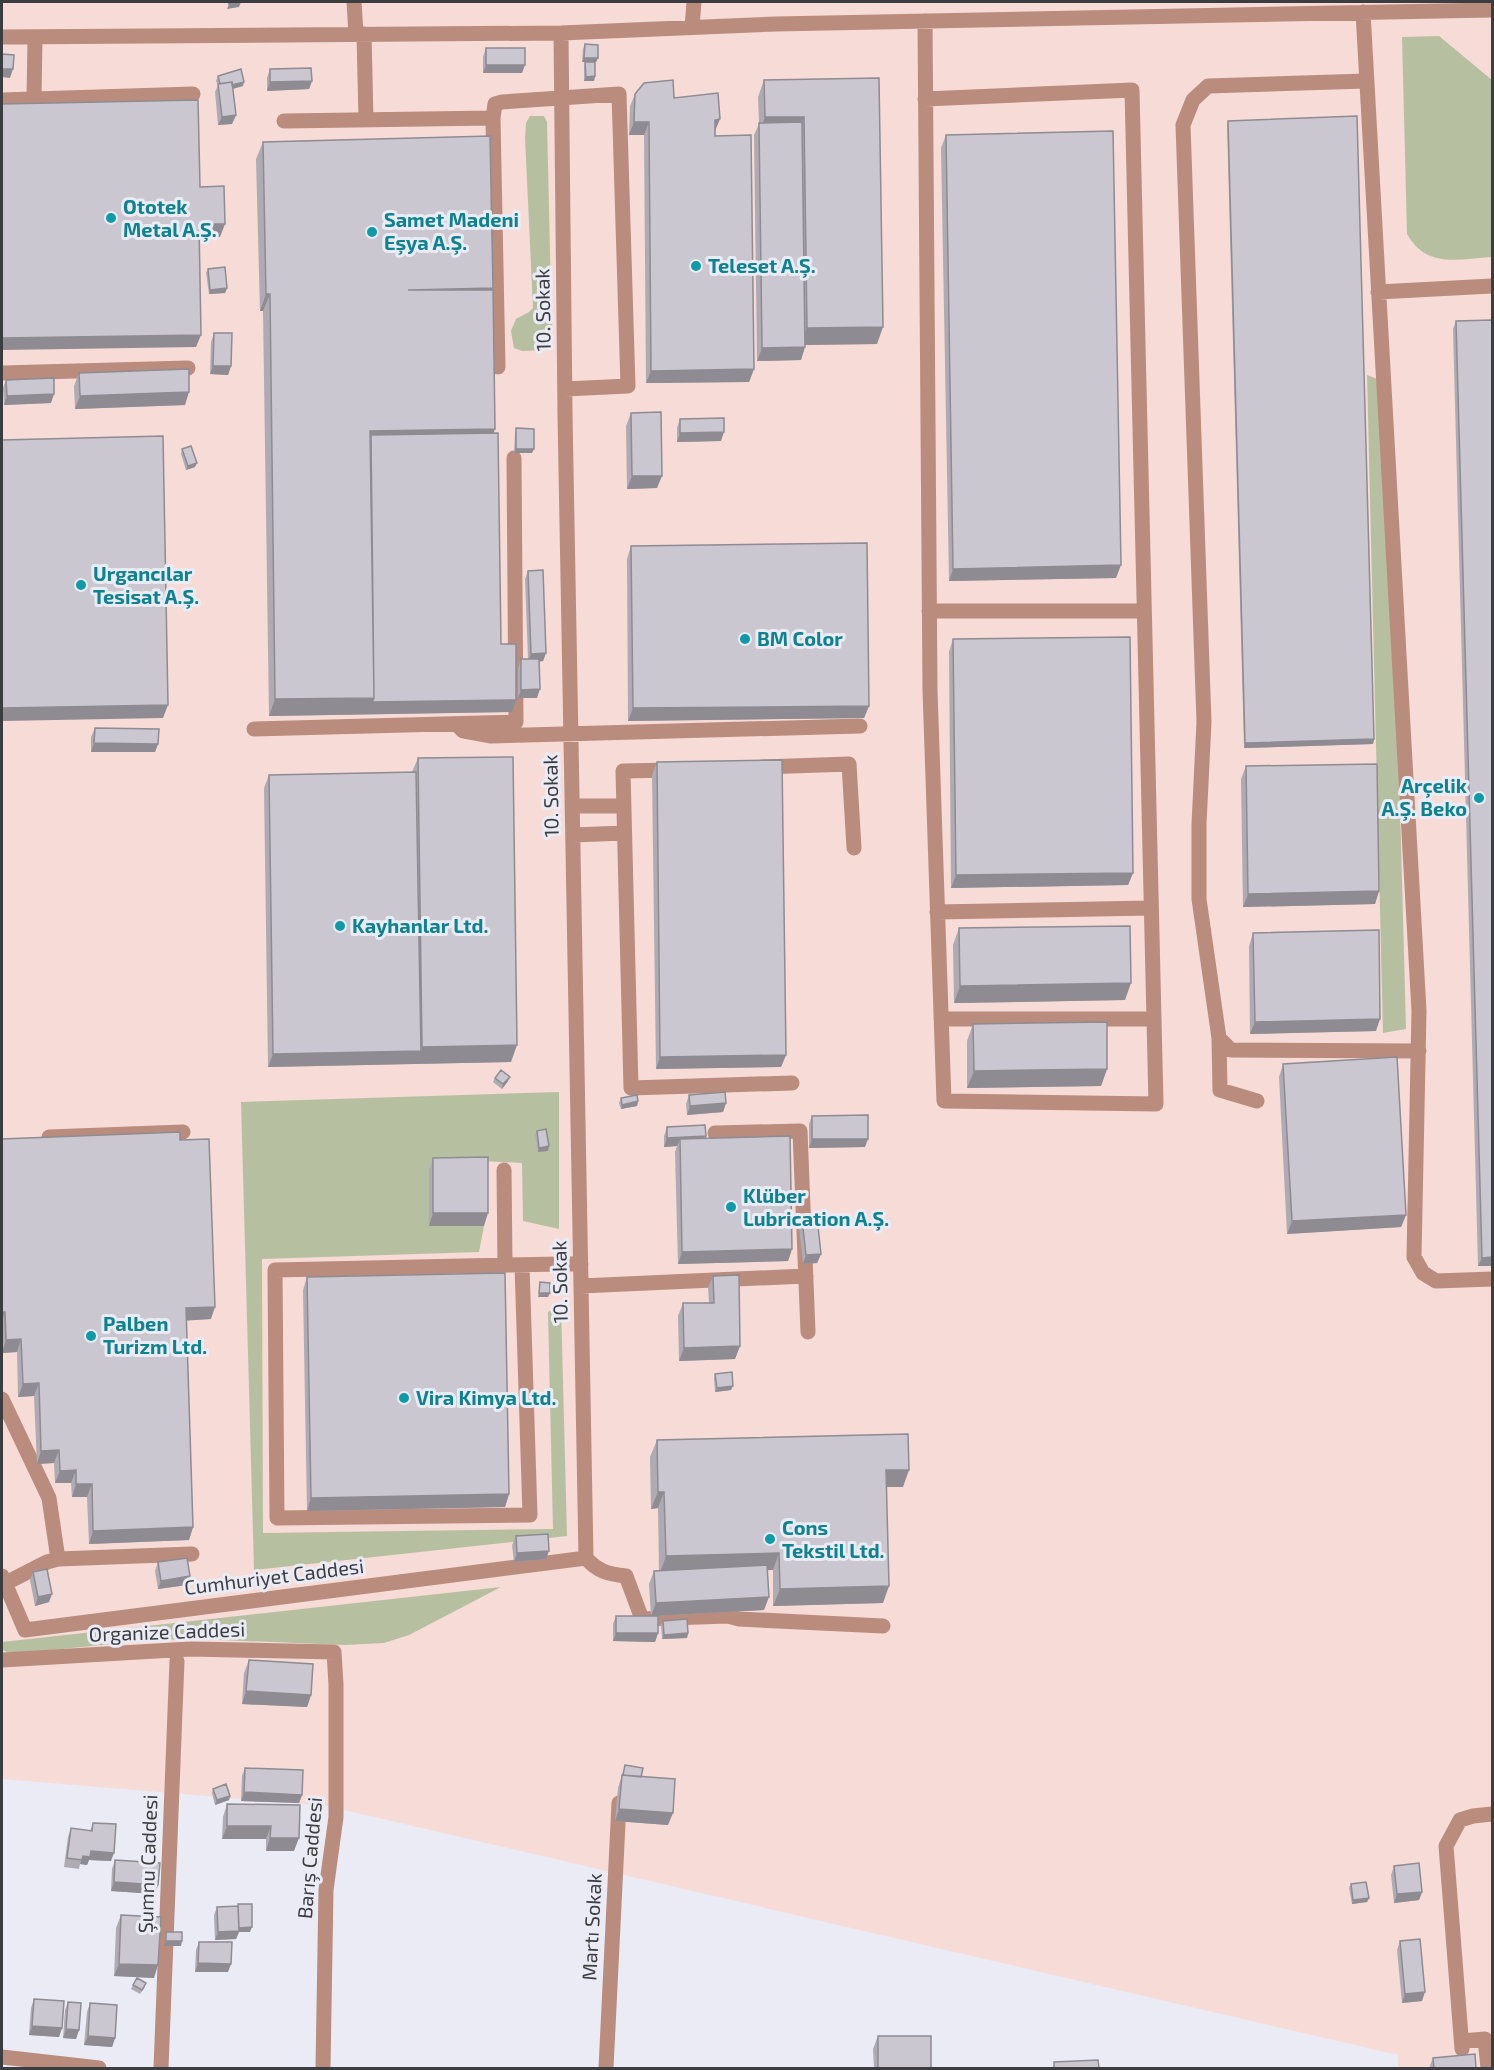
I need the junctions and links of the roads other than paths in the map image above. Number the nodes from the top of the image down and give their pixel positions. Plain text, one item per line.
1 (354, 2) edge
2 (694, 2) edge
3 (1380, 7) edge
4 (1492, 10) edge
5 (1363, 12) junction
6 (925, 21) junction
7 (692, 27) junction
8 (561, 33) junction
9 (360, 34) junction
10 (2, 37) edge
11 (35, 37) junction
12 (1366, 81) junction
13 (193, 94) dead end
14 (34, 99) junction
15 (562, 99) junction
16 (925, 99) junction
17 (2, 100) edge
18 (493, 118) junction
19 (366, 120) junction
20 (284, 121) dead end
21 (1492, 286) edge
22 (1378, 292) junction
23 (498, 367) dead end
24 (188, 369) edge
25 (2, 373) edge
26 (565, 389) junction
27 (514, 458) dead end
28 (929, 611) junction
29 (1144, 611) junction
30 (455, 723) junction
31 (860, 726) dead end
32 (254, 729) dead end
33 (571, 734) junction
34 (742, 768) edge
35 (682, 770) edge
36 (572, 806) junction
37 (624, 806) junction
38 (624, 833) junction
39 (573, 835) junction
40 (854, 848) dead end
41 (1151, 908) junction
42 (937, 912) junction
43 (941, 1019) junction
44 (1154, 1019) junction
45 (1219, 1038) junction
46 (1419, 1051) junction
47 (792, 1083) dead end
48 (1257, 1101) dead end
49 (183, 1132) edge
50 (715, 1133) dead end
51 (36, 1138) edge
52 (504, 1170) dead end
53 (581, 1264) junction
54 (522, 1265) junction
55 (505, 1266) junction
56 (806, 1276) junction
57 (1492, 1279) edge
58 (581, 1286) junction
59 (808, 1332) dead end
60 (2, 1399) edge
61 (192, 1554) dead end
62 (586, 1558) junction
63 (58, 1559) junction
64 (3, 1580) edge
65 (883, 1626) dead end
66 (334, 1652) joint
67 (2, 1660) edge
68 (177, 1661) dead end
69 (620, 1788) edge
70 (1492, 1814) edge
71 (2, 2057) edge
72 (99, 2068) edge
73 (161, 2068) edge
74 (322, 2068) edge
75 (606, 2068) edge
76 (1488, 2068) edge

1 - 9 street
2 - 7 street
3 - 4 street
3 - 5 street
5 - 6 street
5 - 12 street
6 - 7 street
6 - 16 street
7 - 8 street
8 - 9 street
8 - 15 street, 10. Sokak
9 - 11 street
9 - 19 street
10 - 11 street
11 - 14 street
12 - 22 street
12 - 45 street
13 - 14 street
14 - 17 street
15 - 18 street
15 - 26 street, 10. Sokak
15 - 26 street
16 - 28 street
16 - 29 street
18 - 19 street
18 - 23 street
19 - 20 street
21 - 22 street
22 - 46 street
24 - 25 street
26 - 33 street, 10. Sokak
27 - 30 street
28 - 29 street
28 - 42 street
29 - 41 street
30 - 32 street
30 - 33 street
31 - 33 street
33 - 36 street, 10. Sokak
34 - 40 street
35 - 37 street
36 - 37 street
36 - 39 street, 10. Sokak
37 - 38 street
38 - 39 street
38 - 47 street
39 - 53 street, 10. Sokak
41 - 42 street
41 - 44 street
42 - 43 street
43 - 44 street
43 - 44 street
45 - 46 street
45 - 48 street
46 - 57 street
49 - 51 street
50 - 56 street
52 - 55 street
53 - 54 street
53 - 58 street, 10. Sokak
54 - 55 street
54 - 55 street
56 - 58 street
56 - 59 street
58 - 62 street, 10. Sokak
60 - 63 street
61 - 63 street
62 - 64 street, Cumhuriyet Caddesi
62 - 65 street
63 - 64 street
66 - 67 street, Organize Caddesi
66 - 74 street, Barış Caddesi
68 - 73 street, Şumnu Caddesi
69 - 75 street, Martı Sokak
70 - 76 street
71 - 72 street

